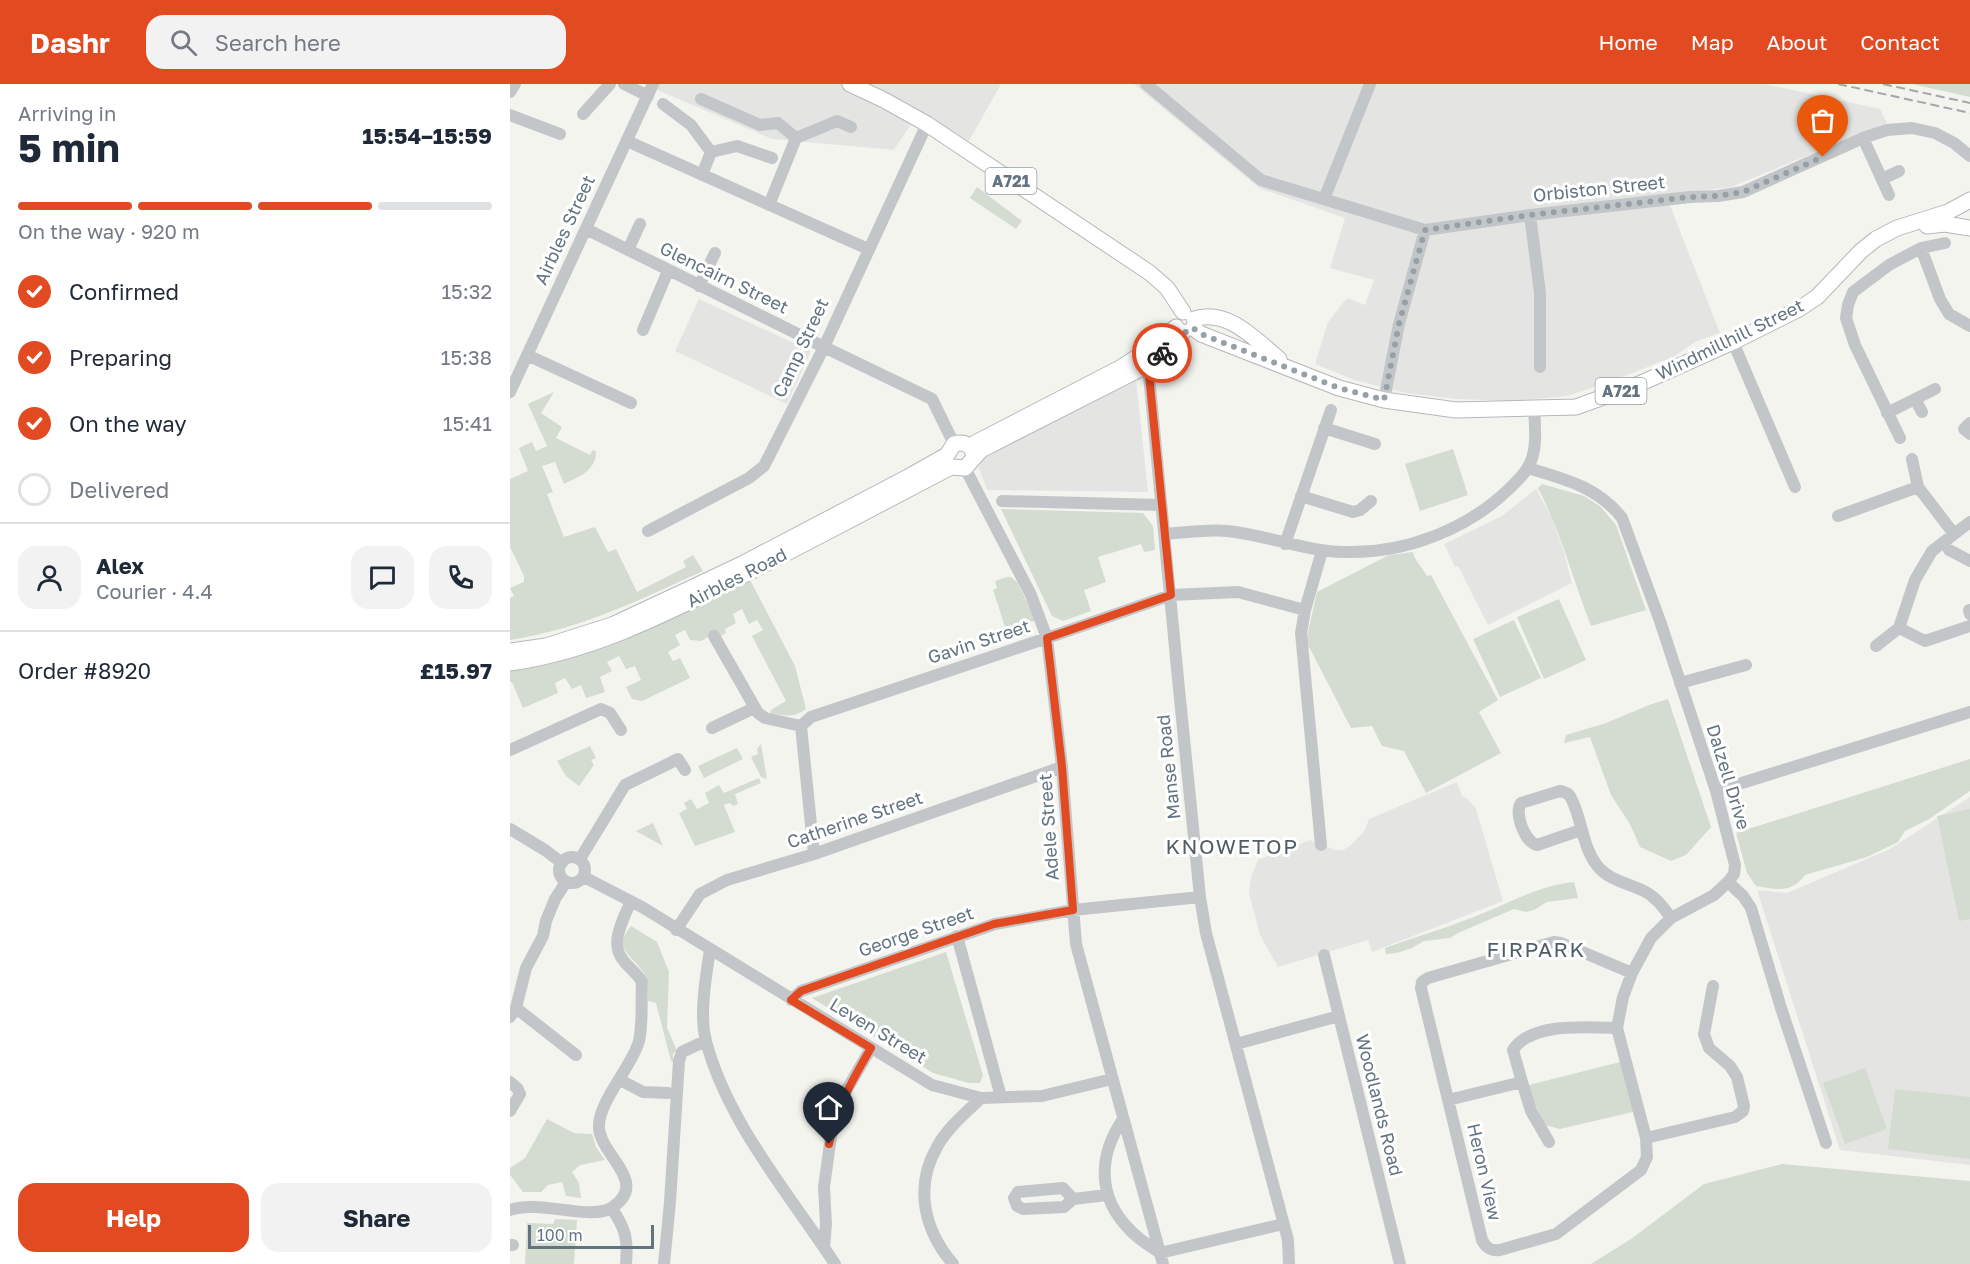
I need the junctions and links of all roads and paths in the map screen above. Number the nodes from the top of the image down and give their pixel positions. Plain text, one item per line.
1 (610, 84) edge
2 (624, 84) edge
3 (850, 84) edge
4 (1370, 84) edge
5 (1152, 86) edge
6 (651, 90) edge
7 (701, 99) dead end
8 (663, 104) dead end
9 (583, 114) dead end
10 (510, 115) edge
11 (927, 124) junction
12 (851, 127) dead end
13 (560, 134) dead end
14 (796, 138) junction
15 (1863, 138) junction
16 (627, 141) junction
17 (711, 152) junction
18 (1970, 156) edge
19 (772, 158) dead end
20 (1899, 171) dead end
21 (702, 175) junction
22 (1882, 178) junction
23 (1889, 195) dead end
24 (1324, 199) junction
25 (1970, 200) edge
26 (769, 205) junction
27 (1530, 215) junction
28 (1935, 217) junction
29 (1970, 220) edge
30 (640, 224) dead end
31 (1970, 228) edge
32 (586, 229) junction
33 (1425, 230) junction
34 (1886, 233) junction
35 (1945, 243) dead end
36 (1922, 248) junction
37 (868, 249) junction
38 (628, 250) junction
39 (715, 253) dead end
40 (668, 271) junction
41 (699, 286) junction
42 (1184, 323) junction
43 (1970, 326) edge
44 (643, 330) dead end
45 (1733, 342) junction
46 (824, 347) junction
47 (527, 355) junction
48 (1148, 365) junction
49 (1540, 367) dead end
50 (1290, 368) junction
51 (1935, 389) dead end
52 (510, 392) edge
53 (1915, 399) junction
54 (1384, 400) junction
55 (631, 403) dead end
56 (1534, 409) junction
57 (1331, 410) dead end
58 (1922, 412) dead end
59 (1887, 413) junction
60 (1970, 423) edge
61 (1324, 428) junction
62 (1970, 434) edge
63 (1899, 438) dead end
64 (1375, 444) dead end
65 (960, 456) junction
66 (1912, 459) dead end
67 (1528, 468) junction
68 (1795, 487) dead end
69 (1918, 487) junction
70 (1302, 496) junction
71 (1002, 501) dead end
72 (1371, 501) dead end
73 (1161, 505) junction
74 (1838, 516) dead end
75 (1970, 522) edge
76 (648, 531) dead end
77 (1164, 534) junction
78 (1954, 534) junction
79 (1285, 544) junction
80 (1949, 550) dead end
81 (1322, 551) junction
82 (1970, 561) edge
83 (1171, 595) junction
84 (1305, 610) junction
85 (1970, 626) edge
86 (1899, 628) junction
87 (714, 636) dead end
88 (1047, 638) junction
89 (1876, 646) dead end
90 (510, 651) edge
91 (510, 663) edge
92 (1746, 665) dead end
93 (1680, 683) junction
94 (754, 708) junction
95 (1970, 712) edge
96 (801, 726) junction
97 (712, 728) dead end
98 (621, 730) dead end
99 (510, 750) edge
100 (1062, 767) junction
101 (684, 770) dead end
102 (1716, 791) junction
103 (510, 829) edge
104 (1581, 830) junction
105 (1321, 845) dead end
106 (814, 854) junction
107 (579, 859) junction
108 (561, 863) junction
109 (584, 877) junction
110 (566, 882) junction
111 (1728, 882) junction
112 (1200, 897) junction
113 (631, 901) junction
114 (1073, 910) junction
115 (1671, 918) junction
116 (676, 930) junction
117 (957, 936) junction
118 (710, 950) junction
119 (1324, 955) dead end
120 (1632, 973) junction
121 (516, 984) edge
122 (1713, 986) dead end
123 (791, 1000) junction
124 (513, 1012) edge
125 (1339, 1016) junction
126 (1617, 1028) junction
127 (705, 1041) junction
128 (1236, 1044) junction
129 (871, 1048) junction
130 (576, 1055) dead end
131 (1112, 1079) junction
132 (621, 1080) junction
133 (1522, 1082) junction
134 (510, 1083) edge
135 (668, 1093) dead end
136 (1001, 1097) junction
137 (981, 1098) junction
138 (1448, 1100) junction
139 (510, 1111) edge
140 (1123, 1119) junction
141 (1646, 1138) junction
142 (1549, 1142) dead end
143 (1826, 1143) dead end
144 (1107, 1195) junction
145 (1073, 1199) dead end
146 (612, 1209) junction
147 (510, 1210) edge
148 (1283, 1224) junction
149 (824, 1247) junction
150 (1162, 1258) edge
151 (626, 1264) edge
152 (664, 1264) edge
153 (835, 1264) edge
154 (953, 1264) edge
155 (1289, 1264) edge
156 (1400, 1264) edge

1 - 9 street
2 - 6 street
3 - 11 main road, A721
4 - 24 street
5 - 24 street, Orbiston Street
6 - 16 street, Airbles Street
7 - 14 street
8 - 17 street
10 - 13 street
11 - 37 street, Camp Street
11 - 42 main road, A721
12 - 14 street
14 - 26 street
15 - 18 street, Orbiston Street
15 - 22 street
15 - 27 street, Orbiston Street
16 - 21 street
16 - 32 street, Airbles Street
17 - 19 street
17 - 21 street
20 - 22 street
21 - 26 street
22 - 23 street
24 - 33 street, Orbiston Street
25 - 28 main road, Windmillhill Street / A721
26 - 37 street
27 - 33 street, Orbiston Street
27 - 49 street
28 - 29 main road, Windmillhill Street / A721
28 - 34 main road, Windmillhill Street / A721
30 - 38 street
31 - 34 main road
32 - 38 street, Glencairn Street
32 - 47 street, Airbles Street
33 - 54 street
34 - 45 main road, Windmillhill Street / A721
35 - 36 street
36 - 43 street
36 - 59 street
37 - 46 street, Camp Street
38 - 40 street, Glencairn Street
39 - 41 street
40 - 41 street, Glencairn Street
40 - 44 street
41 - 46 street, Glencairn Street
42 - 48 main road, Airbles Road
42 - 50 main road, Windmillhill Street / A721
42 - 50 main road, Windmillhill Street / A721
42 - 65 main road, Airbles Road
45 - 56 main road, Windmillhill Street / A721
45 - 68 street
46 - 65 street, Glencairn Street
46 - 76 street, Camp Street
47 - 52 street, Airbles Street
47 - 55 street
48 - 65 main road, Airbles Road
48 - 73 street, Manse Road
50 - 54 main road, Windmillhill Street / A721
51 - 53 street
53 - 58 street
53 - 59 street
54 - 56 main road, Windmillhill Street / A721
56 - 67 street
57 - 61 street
59 - 63 street
60 - 62 street
61 - 64 street
61 - 70 street
65 - 88 street, Adele Street
65 - 90 main road, Airbles Road
65 - 91 main road, Airbles Road
66 - 69 street
67 - 81 street
67 - 93 street, Dalzell Drive
69 - 74 street
69 - 78 street
70 - 72 street
70 - 79 street
71 - 73 street
73 - 77 street, Manse Road
75 - 78 street
77 - 79 street
77 - 83 street, Manse Road
78 - 86 street
79 - 81 street
80 - 82 street
81 - 84 street
83 - 84 street, Gavin Street
83 - 88 street, Gavin Street
83 - 112 street, Manse Road
84 - 105 street
85 - 86 street
86 - 89 street
87 - 94 street
88 - 96 street, Gavin Street
88 - 100 street, Adele Street
92 - 93 street
93 - 102 street, Dalzell Drive
94 - 96 street
94 - 97 street
95 - 102 street
96 - 106 street
98 - 99 street
100 - 106 street, Catherine Street
100 - 114 street, Adele Street
101 - 107 street
102 - 111 street, Dalzell Drive
103 - 108 street
104 - 104 street
104 - 115 street
106 - 116 street, Catherine Street
107 - 108 street
107 - 109 street
108 - 110 street
109 - 110 street
109 - 113 street, Leven Street
110 - 121 street
111 - 115 street, Heron View
111 - 143 street
112 - 114 street, George Street
112 - 128 street, Manse Road
113 - 116 street, Leven Street
113 - 132 street
114 - 117 street, George Street
114 - 131 street, Adele Street
115 - 120 street, Heron View
116 - 118 street, Leven Street
117 - 123 street, George Street
117 - 136 street
118 - 123 street, Leven Street
118 - 127 street
119 - 125 street, Woodlands Road
120 - 126 street, Heron View
120 - 138 street, Heron View
121 - 124 street
122 - 141 street
123 - 129 street, Leven Street
124 - 130 street
125 - 128 street
125 - 156 street, Woodlands Road
126 - 133 street
126 - 141 street, Heron View
127 - 149 street
127 - 152 street
128 - 148 street, Manse Road
129 - 137 street, Leven Street
129 - 149 street
131 - 136 street, Leven Street
131 - 140 street, Adele Street
132 - 135 street
132 - 146 street
133 - 138 street
133 - 142 street
134 - 139 street
136 - 137 street, Leven Street
137 - 154 street
138 - 141 street, Heron View
140 - 144 street
140 - 150 street, Adele Street
144 - 145 street
144 - 150 street
146 - 147 street
146 - 151 street
148 - 150 street
148 - 155 street, Manse Road
149 - 153 street

